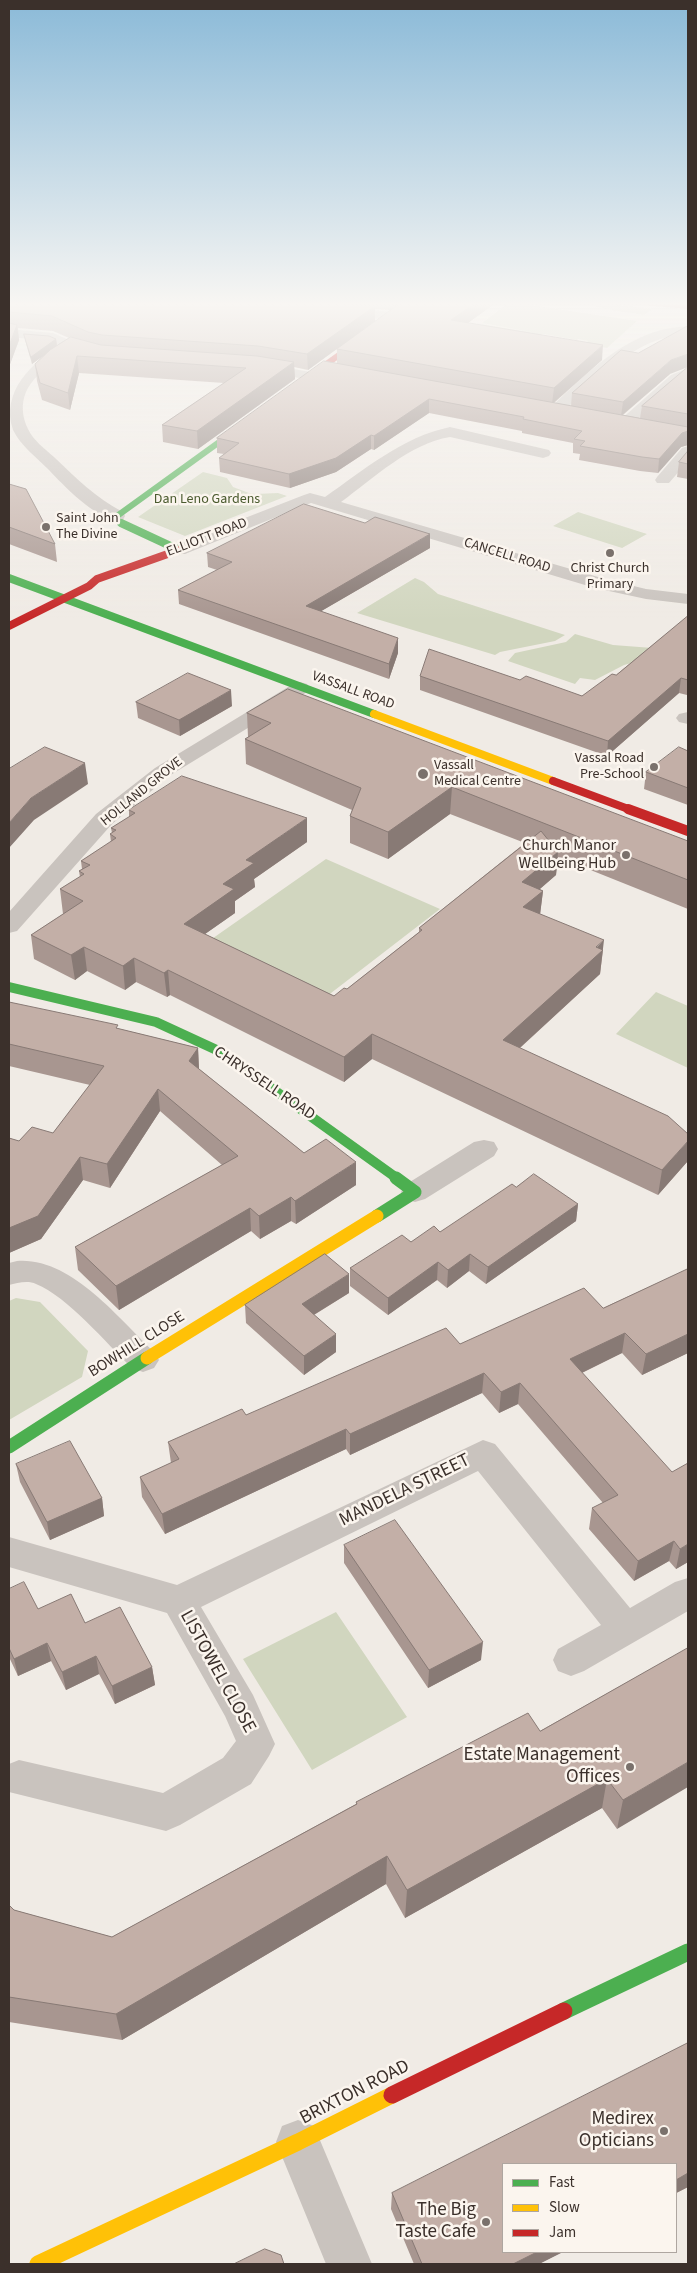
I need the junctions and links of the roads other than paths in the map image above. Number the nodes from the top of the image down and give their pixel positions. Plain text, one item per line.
1 (14, 408) edge
2 (553, 408) edge
3 (642, 408) edge
4 (572, 414) edge
5 (255, 415) edge
6 (608, 421) edge
7 (624, 424) junction
8 (642, 427) edge
9 (688, 451) edge
10 (543, 452) dead end
11 (663, 480) dead end
12 (328, 503) junction
13 (117, 516) junction
14 (179, 550) junction
15 (9, 578) edge
16 (63, 598) junction
17 (688, 599) edge
18 (9, 626) edge
19 (300, 688) junction
20 (688, 831) edge
21 (9, 926) edge
22 (9, 987) edge
23 (484, 1149) dead end
24 (415, 1192) junction
25 (9, 1274) edge
26 (143, 1360) junction
27 (9, 1447) edge
28 (9, 1552) edge
29 (688, 1593) edge
30 (178, 1600) junction
31 (625, 1628) junction
32 (571, 1660) dead end
33 (19, 1778) dead end
34 (688, 1952) edge
35 (298, 2142) junction
36 (38, 2264) edge
37 (349, 2264) edge

1 - 13 street
2 - 4 street
3 - 7 street
5 - 13 main road
6 - 7 street
7 - 8 street
9 - 11 street
10 - 12 street
12 - 14 street, ELLIOTT ROAD
12 - 17 street, CANCELL ROAD
13 - 14 main road
14 - 16 main road, ELLIOTT ROAD
15 - 16 main road, VASSALL ROAD
16 - 18 main road, ELLIOTT ROAD
16 - 19 main road, VASSALL ROAD
19 - 20 main road, VASSALL ROAD
19 - 21 street, HOLLAND GROVE
22 - 24 main road, CHRYSSELL ROAD
23 - 24 street
24 - 26 main road, BOWHILL CLOSE
25 - 26 street
26 - 27 main road, BOWHILL CLOSE
28 - 30 street, LISTOWEL CLOSE
29 - 31 street
30 - 31 street, MANDELA STREET
30 - 33 street, LISTOWEL CLOSE
31 - 32 street
34 - 35 main road, BRIXTON ROAD
35 - 36 main road, BRIXTON ROAD
35 - 37 street

